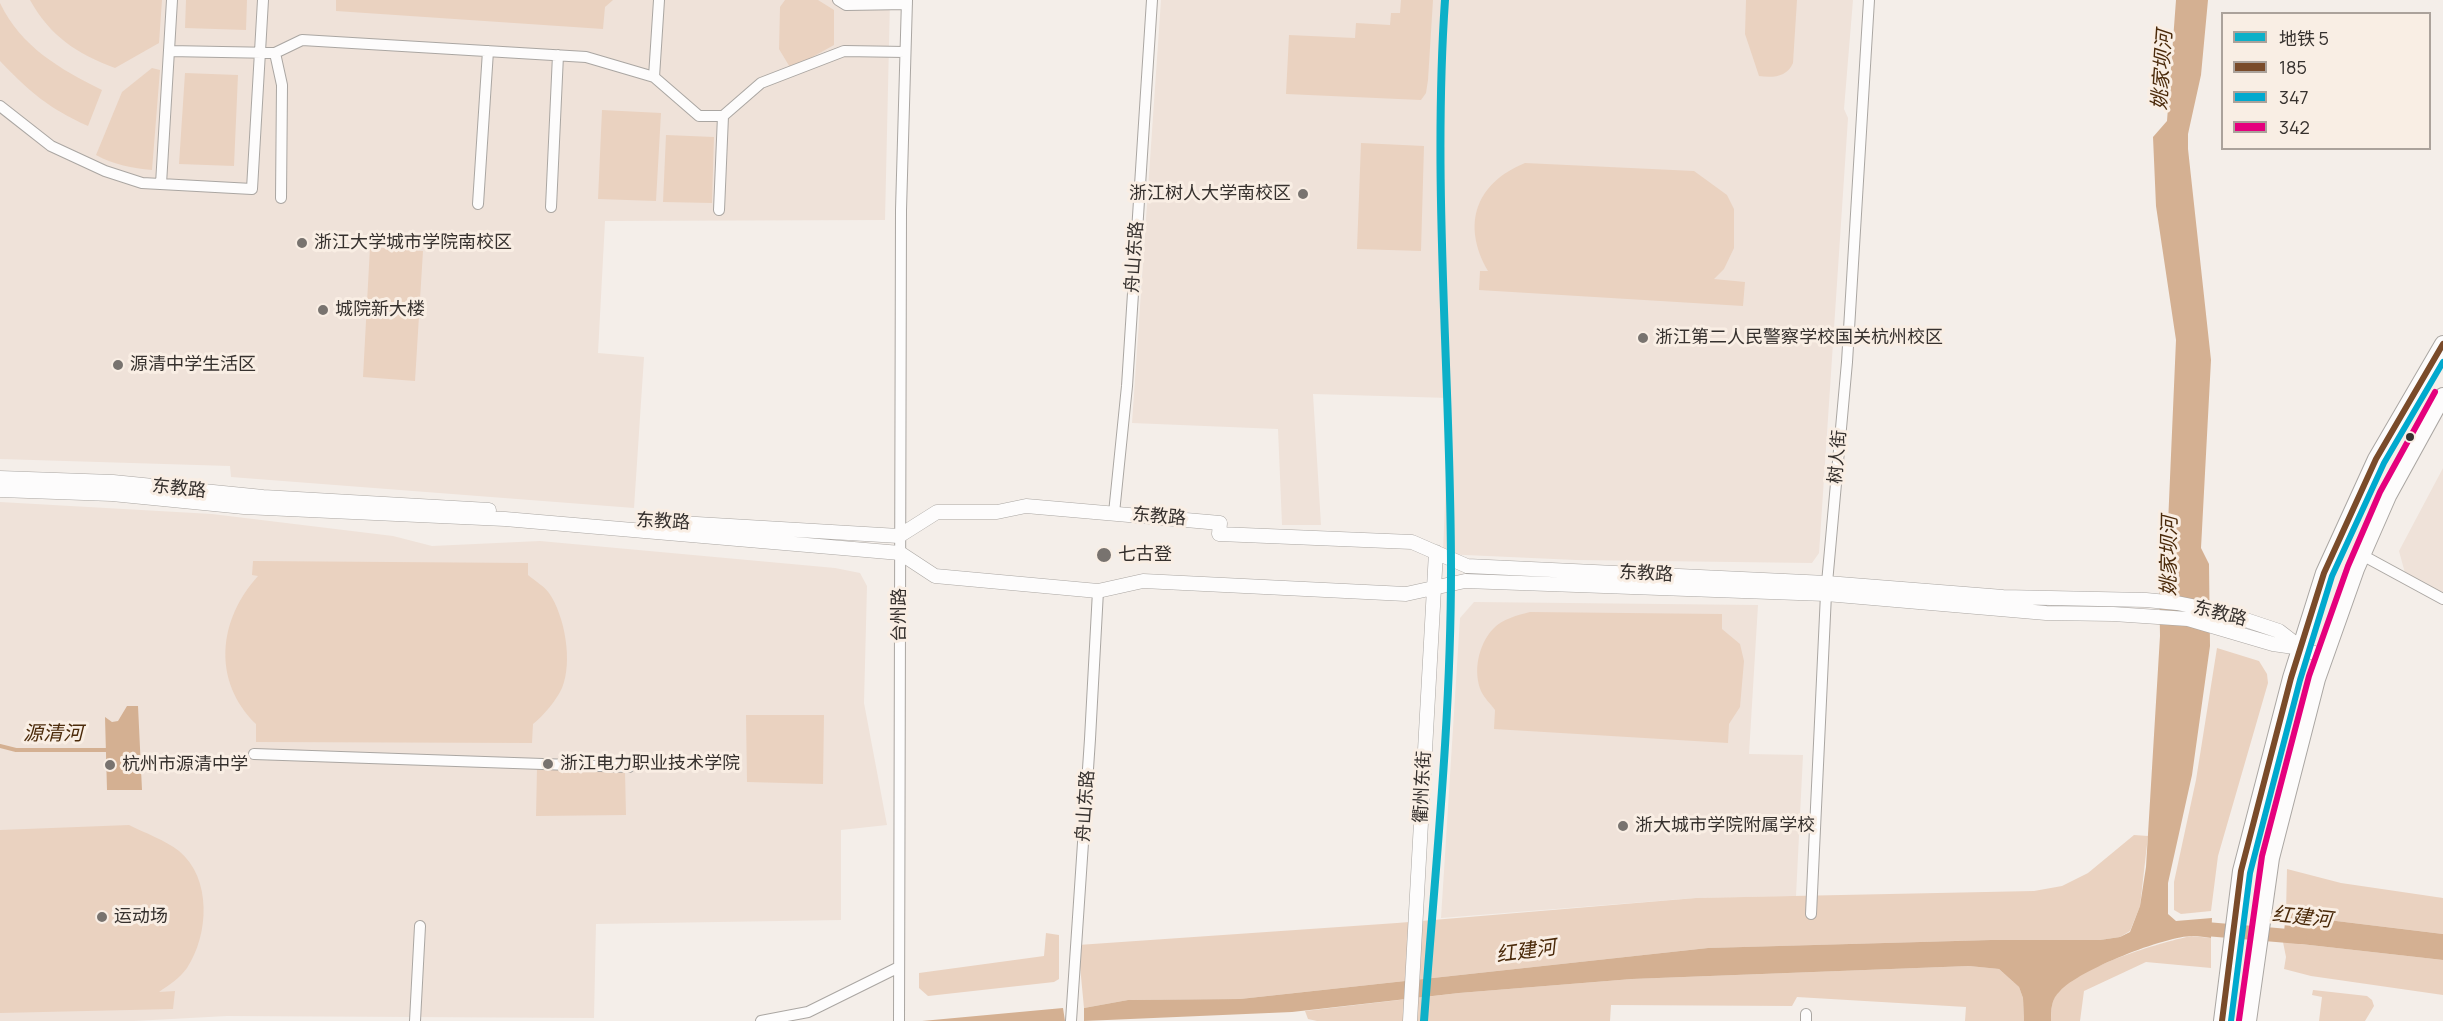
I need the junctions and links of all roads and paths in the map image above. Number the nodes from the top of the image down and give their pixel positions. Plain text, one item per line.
1 (172, 0) edge
2 (263, 0) edge
3 (659, 0) edge
4 (838, 0) edge
5 (1152, 0) edge
6 (1869, 0) edge
7 (907, 2) edge
8 (169, 51) junction
9 (488, 51) junction
10 (260, 52) junction
11 (905, 52) junction
12 (275, 53) junction
13 (558, 55) junction
14 (654, 77) junction
15 (0, 106) edge
16 (723, 116) junction
17 (161, 184) junction
18 (281, 198) dead end
19 (477, 204) dead end
20 (551, 207) dead end
21 (719, 210) dead end
22 (2443, 344) edge
23 (2443, 396) edge
24 (0, 478) edge
25 (0, 490) edge
26 (1114, 513) junction
27 (899, 536) junction
28 (1436, 552) junction
29 (900, 553) junction
30 (2362, 555) junction
31 (1434, 587) junction
32 (1826, 588) junction
33 (1098, 591) junction
34 (2443, 599) edge
35 (2114, 607) junction
36 (2301, 648) junction
37 (2325, 657) junction
38 (254, 754) dead end
39 (629, 767) dead end
40 (1811, 914) dead end
41 (420, 926) dead end
42 (899, 967) junction
43 (1410, 1017) edge
44 (415, 1021) edge
45 (761, 1021) edge
46 (899, 1021) edge
47 (1071, 1021) edge
48 (2222, 1021) edge
49 (2248, 1021) edge

1 - 8 street
2 - 10 street
3 - 14 street
4 - 7 street
5 - 26 street, 舟山东路
6 - 32 street, 树人街
7 - 11 street, 台州路
8 - 10 street
8 - 17 street
9 - 12 street
9 - 13 street
9 - 19 street
10 - 12 street
10 - 17 street
11 - 16 street
11 - 27 street, 台州路
12 - 18 street
13 - 14 street
13 - 20 street
14 - 16 street
15 - 17 street
16 - 21 street
22 - 36 main road
23 - 30 main road
24 - 27 street, 东教路
25 - 29 street, 东教路
26 - 27 street, 东教路
26 - 28 street, 东教路
27 - 29 street, 台州路
28 - 31 street, 衢州东街
28 - 32 street, 东教路
29 - 33 street, 东教路
29 - 42 street, 台州路
30 - 34 street
30 - 37 main road
31 - 32 street, 东教路
31 - 33 street, 东教路
31 - 43 street, 衢州东街
32 - 35 street, 东教路
32 - 40 street, 树人街
33 - 47 street, 舟山东路
35 - 36 street, 东教路
35 - 36 street, 东教路
36 - 37 street, 东教路
36 - 48 main road
37 - 49 main road
38 - 39 street
41 - 44 street
42 - 45 street
42 - 46 street, 台州路

